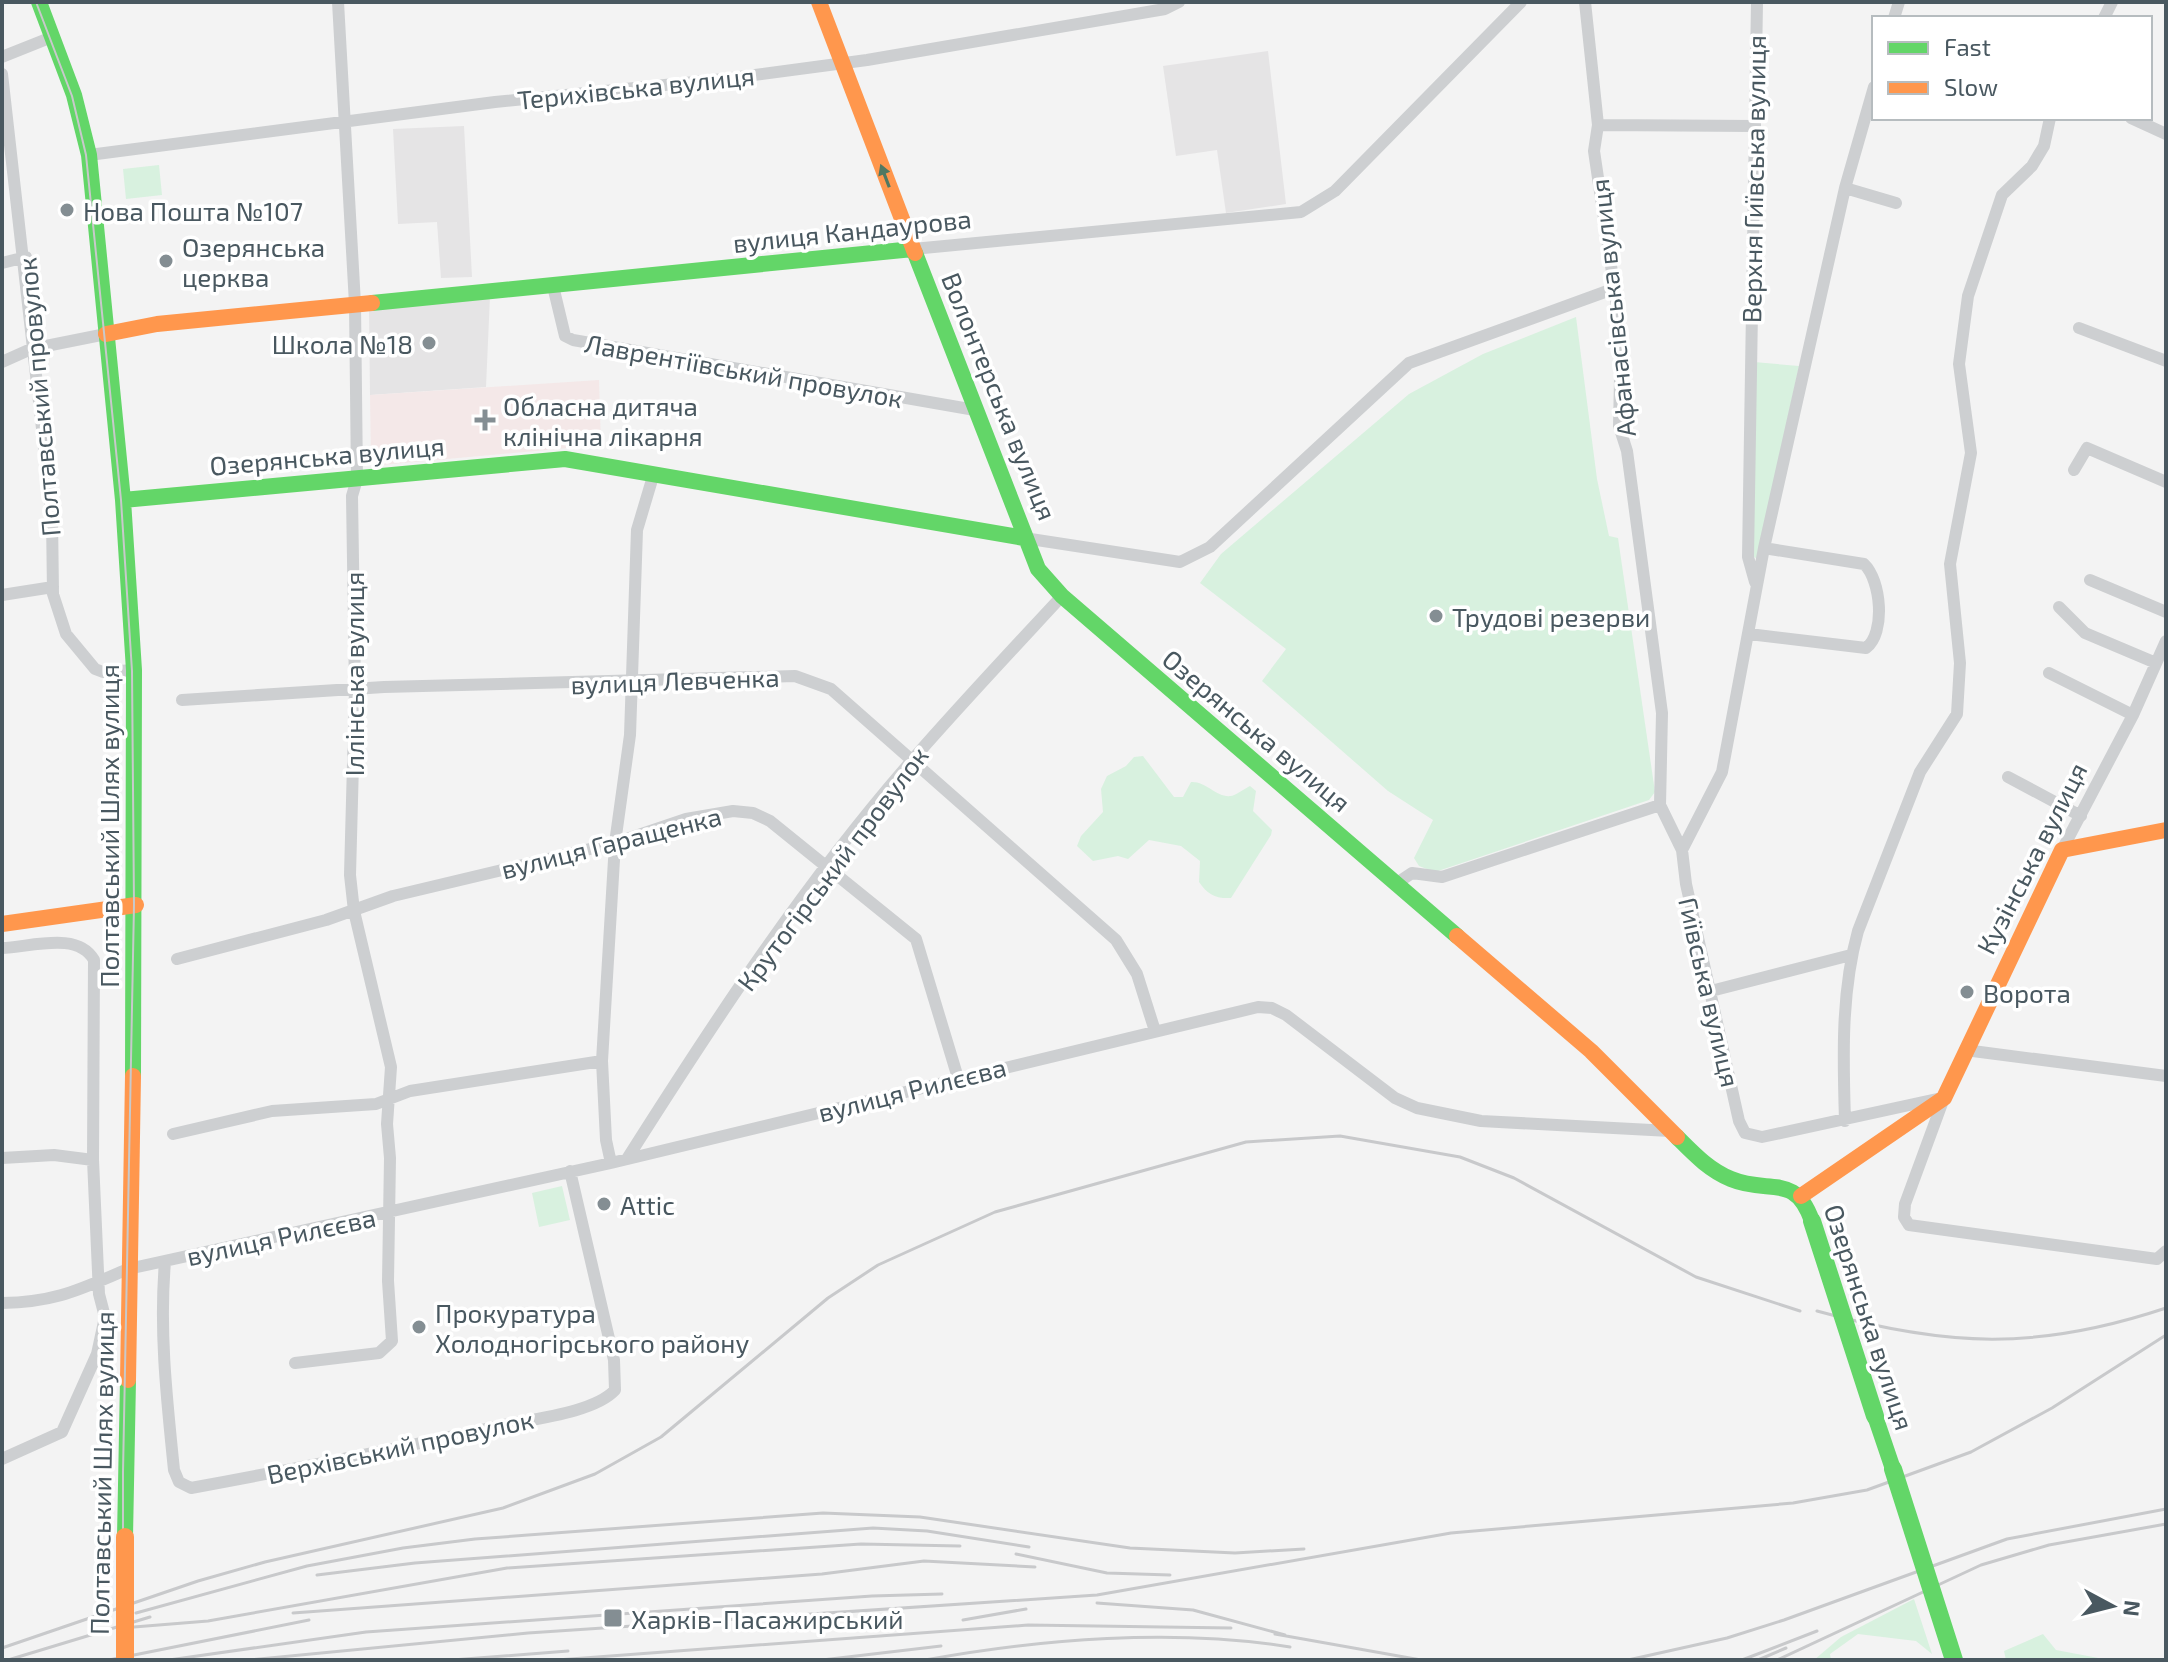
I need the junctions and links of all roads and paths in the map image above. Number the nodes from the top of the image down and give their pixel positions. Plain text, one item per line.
1 (39, 2) edge
2 (338, 2) edge
3 (819, 2) edge
4 (1179, 2) edge
5 (1521, 2) edge
6 (1585, 2) edge
7 (1757, 2) edge
8 (52, 37) junction
9 (2, 57) edge
10 (843, 63) junction
11 (2, 74) edge
12 (1872, 94) edge
13 (2050, 120) edge
14 (2135, 120) edge
15 (344, 124) junction
16 (1598, 125) junction
17 (1755, 126) junction
18 (2166, 134) edge
19 (89, 155) junction
20 (1845, 188) junction
21 (1896, 203) dead end
22 (913, 249) junction
23 (26, 257) junction
24 (2, 263) edge
25 (553, 286) junction
26 (1613, 289) junction
27 (355, 304) junction
28 (2079, 328) dead end
29 (106, 334) junction
30 (31, 349) junction
31 (2166, 361) edge
32 (2, 362) edge
33 (975, 410) junction
34 (2074, 470) dead end
35 (654, 473) junction
36 (357, 479) junction
37 (2166, 482) edge
38 (123, 500) junction
39 (1024, 538) junction
40 (1764, 548) junction
41 (2090, 580) dead end
42 (1756, 586) junction
43 (53, 587) junction
44 (2, 595) edge
45 (1062, 596) junction
46 (2059, 607) dead end
47 (2166, 612) edge
48 (1749, 634) junction
49 (2166, 641) edge
50 (2156, 663) junction
51 (134, 670) junction
52 (2049, 673) dead end
53 (632, 683) junction
54 (355, 689) junction
55 (182, 700) dead end
56 (2133, 715) junction
57 (913, 759) junction
58 (2008, 777) dead end
59 (1660, 805) junction
60 (2081, 816) junction
61 (2166, 830) edge
62 (615, 843) junction
63 (1682, 850) junction
64 (2062, 850) junction
65 (827, 867) junction
66 (1397, 883) junction
67 (136, 905) junction
68 (354, 911) junction
69 (2, 924) edge
70 (2, 948) edge
71 (1851, 955) junction
72 (177, 959) dead end
73 (1711, 991) junction
74 (1155, 1031) junction
75 (1965, 1050) junction
76 (602, 1061) junction
77 (2166, 1076) edge
78 (958, 1078) junction
79 (1944, 1098) junction
80 (387, 1100) junction
81 (1845, 1121) junction
82 (1670, 1131) junction
83 (173, 1134) dead end
84 (2, 1158) edge
85 (627, 1159) junction
86 (93, 1160) junction
87 (611, 1163) junction
88 (570, 1171) junction
89 (1801, 1196) junction
90 (388, 1213) junction
91 (2162, 1255) edge
92 (165, 1262) junction
93 (131, 1268) junction
94 (99, 1283) junction
95 (2, 1303) edge
96 (295, 1363) dead end
97 (2, 1459) edge
98 (125, 1660) edge
99 (1954, 1660) edge

1 - 8 main road, Полтавський Шлях вулиця
2 - 15 street, Іллінська вулиця
3 - 10 main road, Волонтерська вулиця
4 - 10 street, Терихівська вулиця
5 - 22 street, вулиця Кандаурова
6 - 16 street, Афанасівська вулиця
7 - 17 street, Верхня Гиївська вулиця
8 - 9 street
8 - 19 main road, Полтавський Шлях вулиця
10 - 15 street, Терихівська вулиця
22 -> 10 main road, Волонтерська вулиця
11 - 23 street, Полтавський провулок
12 - 20 street
13 - 71 street
14 - 18 street
15 - 19 street, Терихівська вулиця
15 - 27 street, Іллінська вулиця
16 - 17 street
16 - 26 street, Афанасівська вулиця
17 - 42 street, Верхня Гиївська вулиця
19 - 29 main road, Полтавський Шлях вулиця
20 - 21 street
20 - 40 street
22 - 25 main road, вулиця Кандаурова
22 - 33 main road, Волонтерська вулиця
23 - 24 street
23 - 30 street, Полтавський провулок
25 - 27 main road, вулиця Кандаурова
25 - 33 street, Лаврентіївський провулок
26 - 39 street, Волонтерська вулиця
26 - 59 street, Афанасівська вулиця
27 - 29 main road, вулиця Кандаурова
27 - 36 street, Іллінська вулиця
28 - 31 street
29 - 30 street
29 - 38 main road, Полтавський Шлях вулиця
30 - 32 street
30 - 43 street, Полтавський провулок
33 - 39 main road, Волонтерська вулиця
34 - 37 street
35 - 36 main road, Озерянська вулиця
35 - 39 main road, Озерянська вулиця
35 - 53 street
36 - 38 main road, Озерянська вулиця
36 - 54 street, Іллінська вулиця
38 - 51 main road, Полтавський Шлях вулиця
39 - 45 main road, Озерянська вулиця
40 - 42 street
40 - 48 street
41 - 47 street
42 - 48 street
43 - 44 street
43 - 51 street, Полтавський провулок
45 - 57 street, Крутогірський провулок
45 - 66 main road, Озерянська вулиця
46 - 50 street
48 - 63 street
49 - 50 street, Кузінська вулиця
50 - 56 street, Кузінська вулиця
51 - 67 main road, Полтавський Шлях вулиця
52 - 56 street
53 - 54 street, вулиця Левченка
53 - 57 street, вулиця Левченка
53 - 62 street
54 - 55 street, вулиця Левченка
54 - 68 street, Іллінська вулиця
56 - 60 street, Кузінська вулиця
57 - 65 street, Крутогірський провулок
57 - 74 street, вулиця Левченка
58 - 60 street
59 - 63 street, Гиївська вулиця
59 - 66 street
60 - 64 street, Кузінська вулиця
61 - 64 main road
62 - 65 street, вулиця Гаращенка
62 - 68 street, вулиця Гаращенка
62 - 76 street
63 - 73 street, Гиївська вулиця
64 - 75 main road, Кузінська вулиця
65 - 78 street, вулиця Гаращенка
65 - 85 street, Крутогірський провулок
66 - 82 main road, Озерянська вулиця
67 - 69 main road
67 - 93 main road, Полтавський Шлях вулиця
68 - 72 street, вулиця Гаращенка
68 - 80 street, Іллінська вулиця
70 - 86 street
71 - 73 street
71 - 81 street
73 - 81 street, Гиївська вулиця
74 - 78 street, вулиця Рилєєва
74 - 82 street, вулиця Рилєєва
75 - 77 street
75 - 79 main road, Кузінська вулиця
76 - 80 street
76 - 87 street
78 - 85 street, вулиця Рилєєва
79 - 81 street
79 - 89 main road
79 - 91 street, Кузінська вулиця
80 - 83 street
80 - 90 street, Іллінська вулиця
82 - 89 main road, Озерянська вулиця
84 - 86 street
85 - 87 street, вулиця Рилєєва
86 - 94 street
87 - 88 street, вулиця Рилєєва
88 - 90 street, вулиця Рилєєва
88 - 92 street, Верхівський провулок
89 - 99 main road, Озерянська вулиця, bridge
90 - 92 street, вулиця Рилєєва
90 - 96 street, Іллінська вулиця
92 - 93 street, вулиця Рилєєва
93 - 94 street, вулиця Рилєєва
93 - 98 main road, Полтавський Шлях вулиця, bridge
94 - 95 street, вулиця Рилєєва
94 - 97 street

